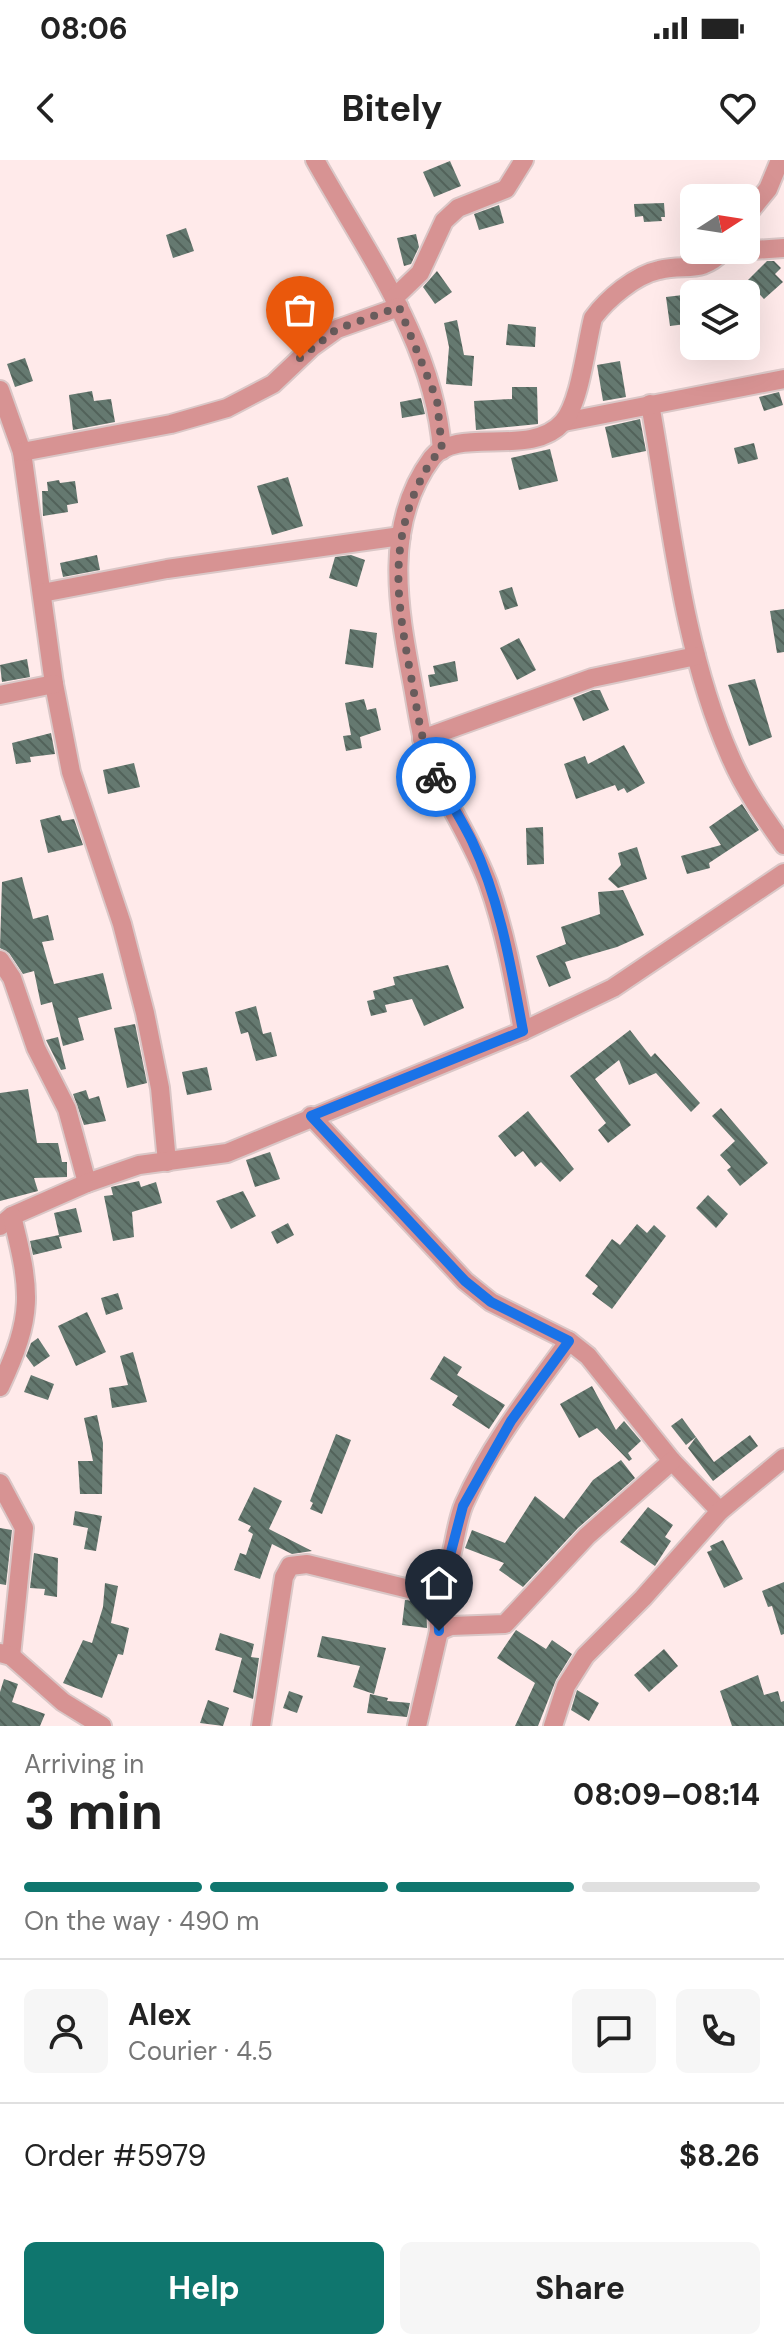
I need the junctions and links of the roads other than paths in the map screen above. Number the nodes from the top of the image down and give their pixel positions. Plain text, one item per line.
1 (315, 160) edge
2 (524, 160) edge
3 (780, 160) edge
4 (760, 199) edge
5 (784, 248) edge
6 (760, 249) edge
7 (707, 264) edge
8 (397, 303) junction
9 (784, 379) edge
10 (0, 390) edge
11 (650, 404) junction
12 (6, 416) edge
13 (564, 422) junction
14 (442, 450) junction
15 (22, 452) junction
16 (401, 536) junction
17 (42, 593) junction
18 (696, 656) junction
19 (54, 684) junction
20 (0, 695) edge
21 (422, 739) junction
22 (784, 845) edge
23 (784, 873) edge
24 (0, 960) edge
25 (523, 1031) junction
26 (311, 1116) junction
27 (167, 1162) junction
28 (87, 1183) junction
29 (6, 1221) edge
30 (569, 1341) junction
31 (0, 1387) edge
32 (784, 1458) edge
33 (672, 1461) junction
34 (0, 1483) edge
35 (720, 1511) junction
36 (437, 1587) junction
37 (439, 1631) junction
38 (5, 1655) edge
39 (102, 1726) edge
40 (261, 1726) edge
41 (417, 1726) edge
42 (553, 1726) edge

1 - 8 street
2 - 8 street
3 - 4 street
5 - 6 street
7 - 13 street
8 - 14 street
8 - 15 street
9 - 11 street
10 - 12 street
11 - 13 street
11 - 18 street
12 - 15 street
13 - 14 street
14 - 16 street
15 - 17 street
16 - 17 street
16 - 21 street
17 - 19 street
18 - 21 street
18 - 22 street
19 - 20 street
19 - 27 street
21 - 25 street
23 - 25 street
24 - 28 street
25 - 26 street
26 - 27 street
26 - 30 street
27 - 28 street
28 - 29 street
29 - 31 street
30 - 33 street
30 - 36 street
32 - 35 street
33 - 35 street
33 - 37 street
34 - 38 street
35 - 42 street
36 - 37 street
36 - 40 street
37 - 41 street
38 - 39 street

